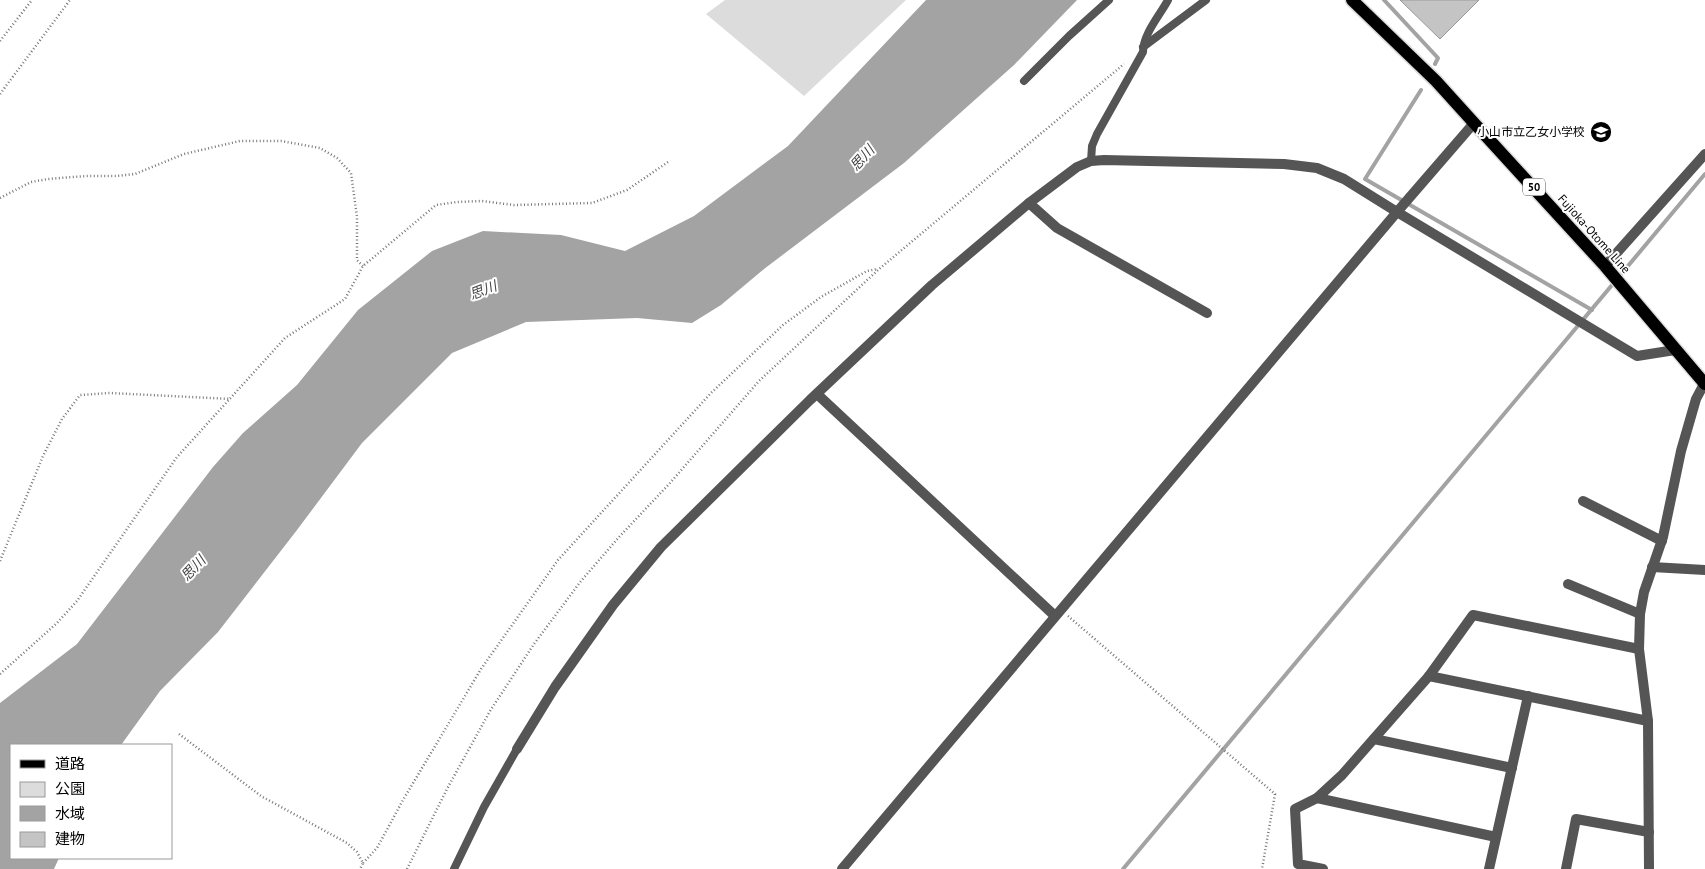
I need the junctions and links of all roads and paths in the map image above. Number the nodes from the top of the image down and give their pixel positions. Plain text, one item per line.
1 (32, 0) edge
2 (70, 0) edge
3 (1110, 0) edge
4 (1168, 0) edge
5 (1206, 0) edge
6 (1352, 0) edge
7 (0, 41) edge
8 (1143, 47) junction
9 (1124, 64) dead end
10 (1024, 81) dead end
11 (0, 94) edge
12 (1474, 123) junction
13 (1705, 154) edge
14 (1091, 161) junction
15 (668, 162) dead end
16 (0, 198) edge
17 (1029, 203) junction
18 (1397, 212) junction
19 (363, 266) junction
20 (1605, 266) junction
21 (879, 269) junction
22 (1207, 313) dead end
23 (1675, 350) junction
24 (1705, 383) edge
25 (817, 394) junction
26 (231, 399) junction
27 (1583, 501) dead end
28 (1662, 541) junction
29 (0, 561) edge
30 (1652, 567) junction
31 (1705, 570) edge
32 (1568, 584) dead end
33 (1058, 613) junction
34 (1640, 614) junction
35 (1639, 649) junction
36 (0, 674) edge
37 (1428, 676) junction
38 (1528, 696) junction
39 (1648, 721) junction
40 (179, 734) dead end
41 (1374, 739) junction
42 (516, 749) joint
43 (1512, 768) junction
44 (1316, 798) junction
45 (1649, 832) junction
46 (1496, 837) junction
47 (363, 864) junction
48 (1299, 866) edge
49 (360, 869) edge
50 (407, 869) edge
51 (454, 869) edge
52 (842, 869) edge
53 (1262, 869) edge
54 (1323, 869) edge
55 (1489, 869) edge
56 (1566, 869) edge
57 (1649, 869) edge

1 - 7 path
2 - 11 path
3 - 10 lane
4 - 8 lane
5 - 8 lane
6 - 12 main road, Fujioka-Otome Line / 50
8 - 14 lane
9 - 21 path
12 - 18 street
12 - 20 main road, Fujioka-Otome Line / 50
13 - 20 street
14 - 17 street
14 - 18 street
15 - 19 path
16 - 19 path
17 - 22 street
17 - 25 street
18 - 23 street
18 - 33 street
19 - 26 path
20 - 23 main road, Fujioka-Otome Line / 50
21 - 47 path
21 - 50 path
23 - 24 main road, Fujioka-Otome Line / 50
24 - 28 street
25 - 33 street
25 - 42 street
26 - 29 path
26 - 36 path
27 - 28 street
28 - 30 street
30 - 31 street
30 - 34 street
32 - 34 street
33 - 52 street
33 - 53 path
34 - 35 street
35 - 37 street
35 - 39 street
37 - 38 street
37 - 41 street
38 - 39 street
38 - 43 street
39 - 45 street
40 - 47 path
41 - 43 street
41 - 44 street
42 - 51 lane
43 - 46 street
44 - 46 street
44 - 48 street
45 - 56 street
45 - 57 street
46 - 55 street
47 - 49 path
48 - 54 street

